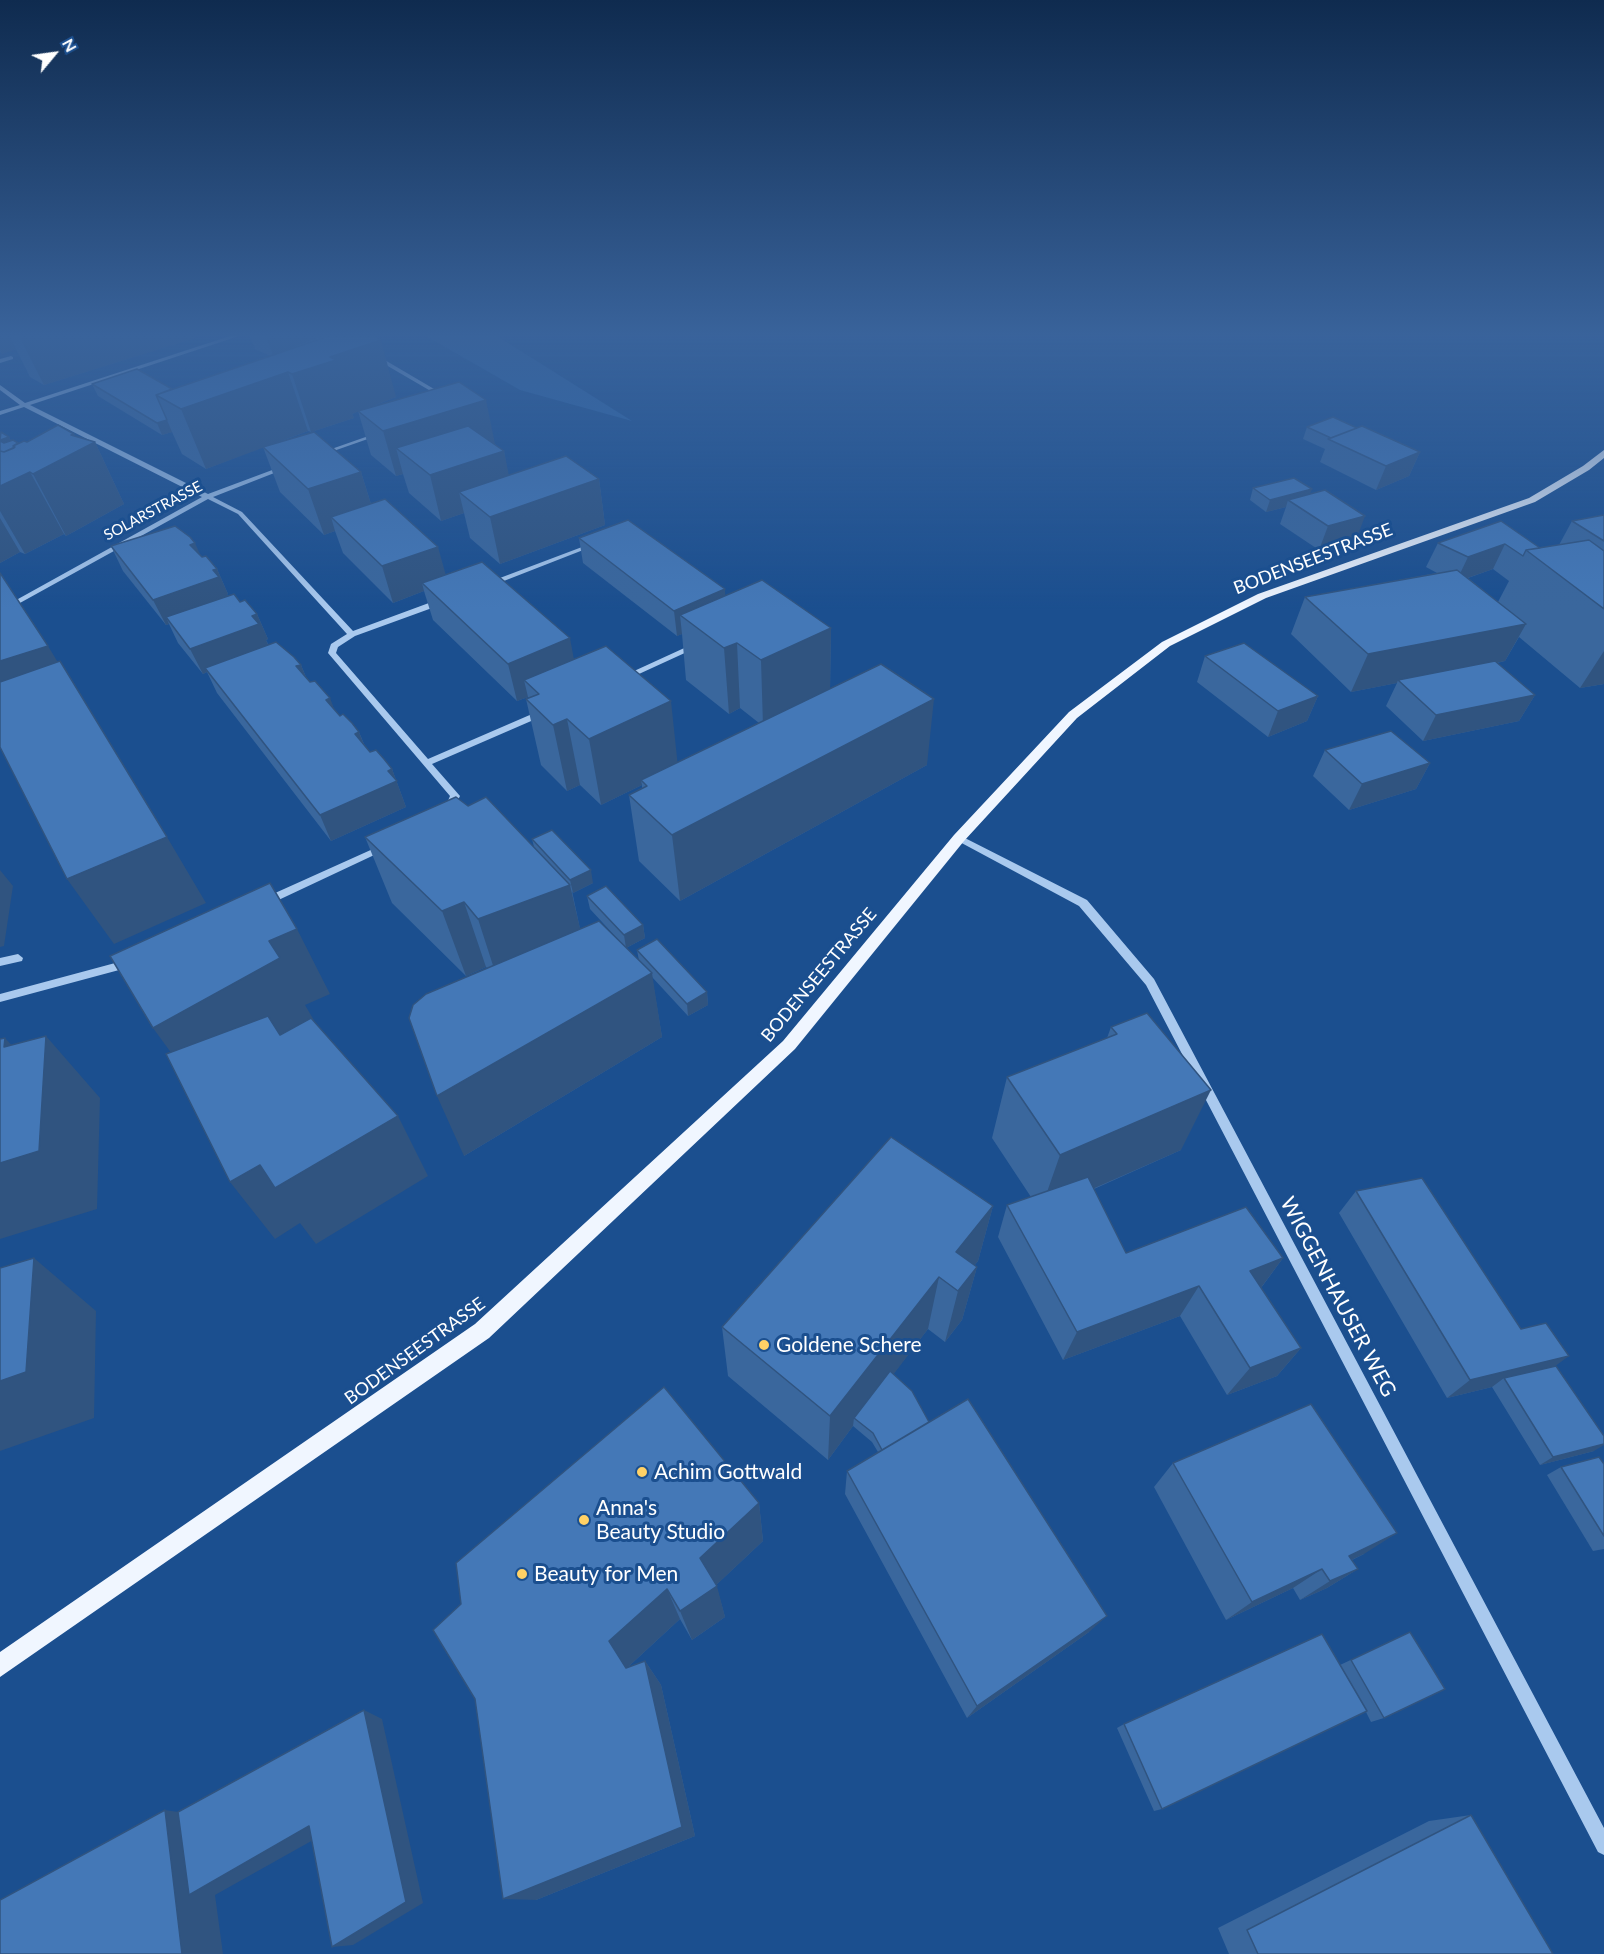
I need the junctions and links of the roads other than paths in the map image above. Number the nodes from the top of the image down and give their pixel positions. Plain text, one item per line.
1 (69, 427) edge
2 (384, 432) edge
3 (1604, 453) edge
4 (317, 456) edge
5 (295, 464) edge
6 (207, 497) junction
7 (606, 540) edge
8 (481, 586) edge
9 (448, 598) edge
10 (0, 612) edge
11 (352, 634) junction
12 (708, 641) edge
13 (620, 679) edge
14 (555, 708) edge
15 (429, 762) junction
16 (440, 818) edge
17 (959, 838) junction
18 (390, 844) edge
19 (255, 907) edge
20 (18, 958) dead end
21 (137, 960) edge
22 (0, 962) edge
23 (0, 998) edge
24 (5, 1663) edge
25 (1604, 1846) edge

1 - 6 street
2 - 4 street
3 - 17 main road, BODENSEESTRASSE
5 - 6 street, SOLARSTRASSE
6 - 10 street, SOLARSTRASSE
6 - 11 street
7 - 8 street
9 - 11 street
11 - 15 street
12 - 13 street
14 - 15 street
15 - 16 street
17 - 24 main road, BODENSEESTRASSE
17 - 25 street, WIGGENHAUSER WEG
18 - 19 street
20 - 22 street
21 - 23 street

